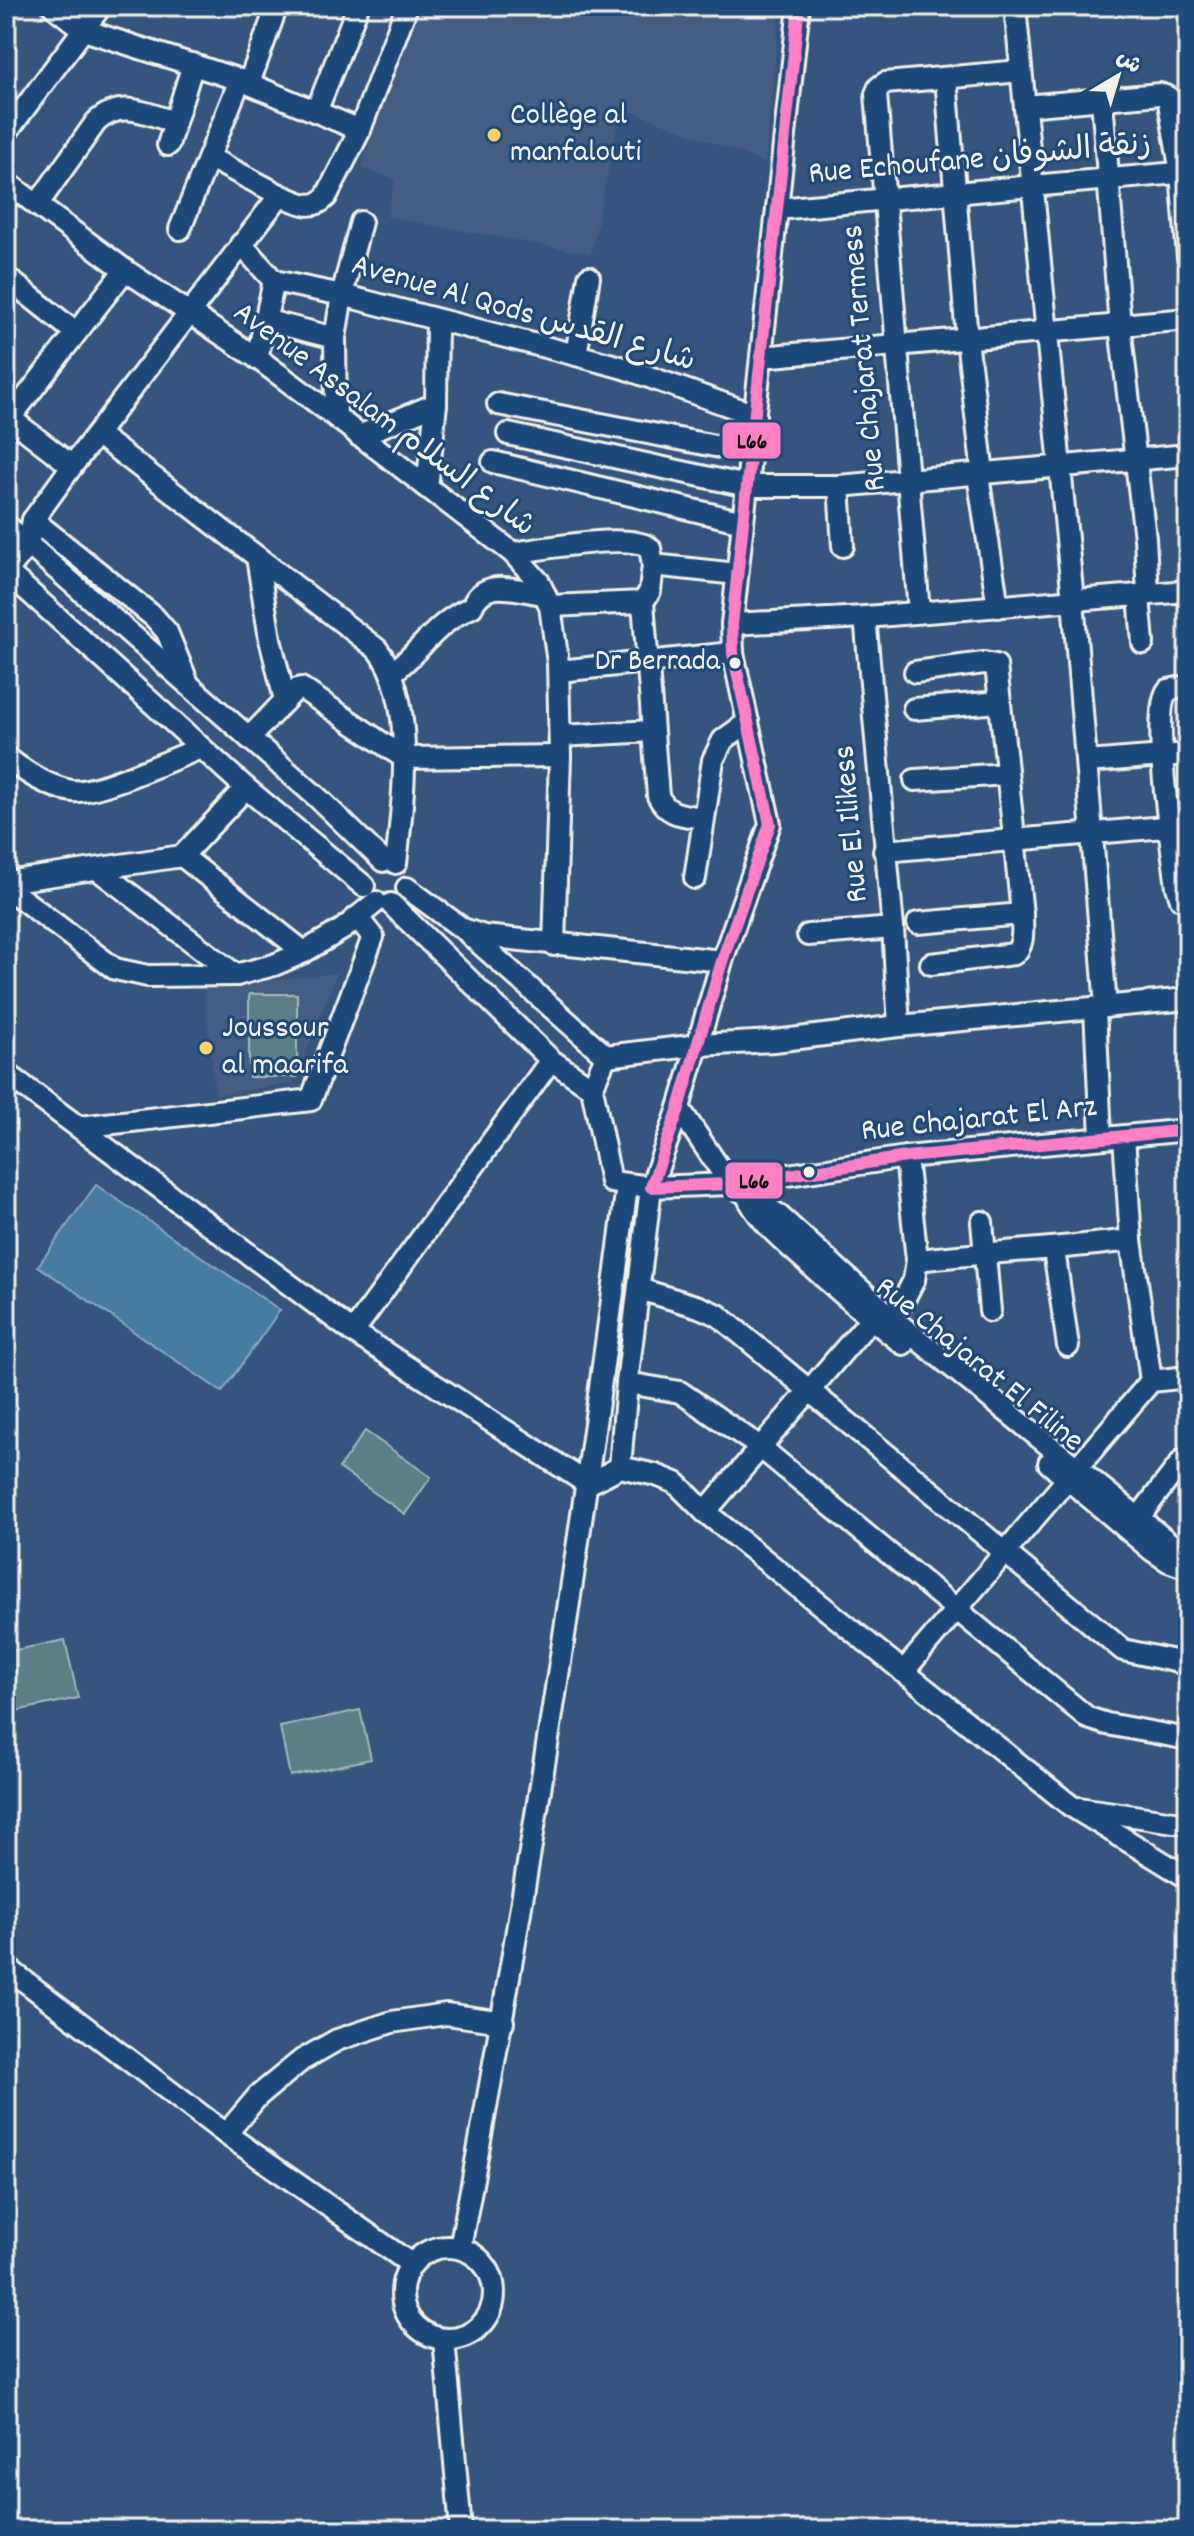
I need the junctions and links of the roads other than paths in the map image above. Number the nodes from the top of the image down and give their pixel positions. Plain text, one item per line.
1 (53, 6) edge
2 (101, 6) edge
3 (358, 6) edge
4 (407, 6) edge
5 (799, 6) edge
6 (1015, 6) edge
7 (272, 8) edge
8 (84, 30) junction
9 (193, 64) junction
10 (1021, 71) junction
11 (946, 78) junction
12 (244, 81) junction
13 (1102, 100) junction
14 (1025, 106) junction
15 (316, 112) junction
16 (174, 122) junction
17 (360, 130) junction
18 (6, 133) edge
19 (168, 145) dead end
20 (210, 158) junction
21 (1184, 173) edge
22 (1109, 179) junction
23 (6, 182) edge
24 (1031, 185) junction
25 (954, 194) junction
26 (280, 195) junction
27 (884, 200) junction
28 (37, 205) junction
29 (777, 209) junction
30 (361, 222) dead end
31 (180, 229) dead end
32 (241, 244) junction
33 (1188, 258) edge
34 (125, 270) junction
35 (6, 277) edge
36 (589, 277) dead end
37 (274, 281) junction
38 (342, 295) junction
39 (189, 314) junction
40 (1188, 319) edge
41 (264, 320) junction
42 (437, 321) junction
43 (1120, 326) junction
44 (76, 333) junction
45 (1047, 333) junction
46 (335, 338) junction
47 (967, 339) junction
48 (897, 345) junction
49 (576, 355) junction
50 (761, 357) junction
51 (257, 358) junction
52 (436, 404) junction
53 (498, 404) dead end
54 (755, 415) junction
55 (8, 416) edge
56 (336, 417) junction
57 (97, 434) junction
58 (508, 434) dead end
59 (359, 436) junction
60 (751, 453) junction
61 (1188, 455) edge
62 (1136, 459) junction
63 (493, 462) dead end
64 (72, 466) junction
65 (1060, 466) junction
66 (980, 474) junction
67 (906, 480) junction
68 (747, 486) junction
69 (839, 486) junction
70 (427, 488) junction
71 (33, 520) junction
72 (743, 522) junction
73 (7, 529) edge
74 (28, 545) junction
75 (843, 546) dead end
76 (513, 553) junction
77 (257, 557) junction
78 (653, 565) junction
79 (6, 572) edge
80 (737, 574) junction
81 (1188, 591) edge
82 (1144, 595) junction
83 (548, 600) junction
84 (1073, 600) junction
85 (643, 602) junction
86 (998, 607) junction
87 (919, 612) junction
88 (865, 617) junction
89 (732, 624) junction
90 (1143, 643) dead end
91 (733, 653) junction
92 (646, 662) junction
93 (559, 671) junction
94 (915, 672) dead end
95 (392, 673) junction
96 (189, 686) junction
97 (1188, 686) edge
98 (285, 700) junction
99 (1000, 702) junction
100 (914, 709) dead end
101 (748, 722) junction
102 (652, 731) junction
103 (249, 738) junction
104 (560, 746) junction
105 (201, 748) junction
106 (1188, 754) edge
107 (1162, 756) junction
108 (6, 757) edge
109 (404, 758) junction
110 (1087, 762) junction
111 (1007, 774) junction
112 (915, 780) dead end
113 (246, 788) junction
114 (703, 818) junction
115 (1179, 826) edge
116 (1093, 833) junction
117 (1013, 839) junction
118 (884, 851) junction
119 (182, 856) junction
120 (390, 862) junction
121 (97, 869) junction
122 (695, 878) dead end
123 (6, 884) edge
124 (387, 896) junction
125 (1188, 900) edge
126 (1022, 914) junction
127 (357, 917) junction
128 (454, 923) junction
129 (918, 923) dead end
130 (893, 928) junction
131 (808, 935) dead end
132 (554, 945) junction
133 (304, 952) junction
134 (722, 961) junction
135 (931, 964) dead end
136 (236, 975) junction
137 (1188, 999) edge
138 (1100, 1007) junction
139 (899, 1026) junction
140 (699, 1045) junction
141 (606, 1056) junction
142 (551, 1060) junction
143 (6, 1073) edge
144 (592, 1088) junction
145 (679, 1108) junction
146 (80, 1127) junction
147 (1188, 1130) edge
148 (1124, 1136) junction
149 (1101, 1138) junction
150 (906, 1157) junction
151 (627, 1186) junction
152 (651, 1187) junction
153 (738, 1188) junction
154 (982, 1222) dead end
155 (1131, 1240) junction
156 (1054, 1250) junction
157 (984, 1252) junction
158 (917, 1260) junction
159 (639, 1289) junction
160 (990, 1311) dead end
161 (884, 1324) junction
162 (353, 1332) junction
163 (1068, 1346) dead end
164 (1188, 1377) edge
165 (1151, 1381) junction
166 (627, 1383) junction
167 (810, 1388) junction
168 (760, 1447) junction
169 (1188, 1459) edge
170 (620, 1467) junction
171 (1072, 1473) junction
172 (588, 1484) junction
173 (705, 1512) junction
174 (1139, 1517) junction
175 (1004, 1552) junction
176 (1188, 1552) edge
177 (1188, 1568) edge
178 (958, 1609) junction
179 (1188, 1664) edge
180 (903, 1672) junction
181 (1188, 1739) edge
182 (1071, 1806) junction
183 (1188, 1824) edge
184 (1188, 1878) edge
185 (6, 1967) edge
186 (503, 2022) junction
187 (226, 2134) junction
188 (460, 2248) junction
189 (411, 2264) junction
190 (444, 2339) junction
191 (461, 2530) edge

1 - 8 street
2 - 8 street
3 - 15 street
4 - 17 street
5 - 29 street
6 - 10 street
7 - 12 street
8 - 9 street
8 - 18 street
9 - 12 street
9 - 16 street
10 - 11 street
10 - 14 street
11 - 25 street
11 - 27 street, Rue Chajarat Termess
12 - 15 street
12 - 20 street
13 - 14 street
13 - 21 street
13 - 22 street
14 - 24 street
15 - 17 street
16 - 19 street
16 - 28 street
17 - 26 street
20 - 26 street
20 - 31 street
21 - 22 street, Rue Echoufane زنقة الشوفان
21 - 33 street
22 - 24 street, Rue Echoufane زنقة الشوفان
22 - 43 street
23 - 28 street, Avenue Assalam شارع السلام
24 - 25 street, Rue Echoufane زنقة الشوفان
24 - 45 street
25 - 27 street, Rue Echoufane زنقة الشوفان
25 - 47 street
26 - 32 street
27 - 29 street, Rue Echoufane زنقة الشوفان
27 - 48 street, Rue Chajarat Termess
28 - 34 street, Avenue Assalam شارع السلام
29 - 50 street
30 - 38 street
32 - 37 street
32 - 39 street
34 - 39 street, Avenue Assalam شارع السلام
34 - 44 street
35 - 44 street
36 - 49 street
37 - 38 street, Avenue Al Qods شارع القدس
37 - 41 street
38 - 42 street, Avenue Al Qods شارع القدس
38 - 46 street
39 - 51 street, Avenue Assalam شارع السلام
39 - 57 street
40 - 43 street
41 - 46 street
41 - 51 street
42 - 49 street, Avenue Al Qods شارع القدس
42 - 52 street
43 - 45 street
43 - 62 street
44 - 55 street
45 - 47 street
45 - 65 street
46 - 56 street
47 - 48 street
47 - 66 street
48 - 50 street
48 - 67 street, Rue Chajarat Termess
49 - 54 street, Avenue Al Qods شارع القدس
50 - 54 street
51 - 56 street, Avenue Assalam شارع السلام
52 - 59 street
52 - 70 street
53 - 60 street
54 - 60 street
55 - 64 street
56 - 59 street, Avenue Assalam شارع السلام
57 - 64 street
57 - 77 street
58 - 68 street
59 - 70 street, Avenue Assalam شارع السلام
60 - 68 street
61 - 62 street
62 - 65 street
62 - 82 street
63 - 72 street
64 - 71 street
65 - 66 street
65 - 84 street
66 - 67 street
66 - 86 street
67 - 69 street
67 - 87 street, Rue Chajarat Termess
68 - 69 street
68 - 72 street
69 - 75 street
70 - 76 street, Avenue Assalam شارع السلام
71 - 73 street
71 - 74 street
71 - 96 street
72 - 80 street
73 - 74 street
74 - 79 street
74 - 96 street
76 - 78 street
76 - 83 street, Avenue Assalam شارع السلام
77 - 95 street
77 - 98 street
78 - 80 street
78 - 85 street
79 - 105 street
80 - 89 street
81 - 82 street
82 - 84 street
82 - 90 street
83 - 85 street
83 - 93 street, Avenue Assalam شارع السلام
83 - 95 street
84 - 86 street
84 - 110 street
85 - 92 street
86 - 87 street
87 - 88 street
88 - 89 street
88 - 118 street, Rue El Ilikess
89 - 91 street
91 - 92 street
91 - 101 street
92 - 93 street
92 - 102 street
93 - 104 street, Avenue Assalam شارع السلام
94 - 99 street
95 - 109 street
96 - 103 street
97 - 107 street
98 - 103 street
98 - 109 street
99 - 100 street
99 - 111 street
101 - 114 street
101 - 134 street
102 - 104 street
102 - 114 street
103 - 120 street
104 - 109 street
104 - 132 street, Avenue Assalam شارع السلام
105 - 108 street
105 - 113 street
106 - 107 street
107 - 110 street
107 - 115 street
109 - 120 street
110 - 116 street
111 - 112 street
111 - 117 street
113 - 119 street
113 - 124 street
114 - 122 street
115 - 116 street
115 - 125 street
116 - 117 street
116 - 138 street
117 - 118 street
117 - 126 street
118 - 130 street, Rue El Ilikess
119 - 121 street
119 - 133 street
120 - 124 street
120 - 124 street
121 - 123 street
121 - 136 street
123 - 136 street
124 - 127 street
124 - 128 street
124 - 142 street
126 - 129 street
126 - 135 street
127 - 133 street
127 - 146 street
128 - 132 street
128 - 141 street
130 - 131 street
130 - 139 street, Rue El Ilikess
132 - 134 street
133 - 136 street
134 - 140 street
137 - 138 street
138 - 139 street
138 - 149 street
139 - 140 street
140 - 141 street
140 - 145 street
141 - 144 street
142 - 144 street
142 - 162 street
143 - 146 street
144 - 151 street
145 - 152 street
145 - 153 street
146 - 162 street
147 - 148 street, Rue Chajarat El Arz
148 - 149 street, Rue Chajarat El Arz
148 - 155 street
149 - 150 street, Rue Chajarat El Arz
150 - 153 street, Rue Chajarat El Arz
150 - 158 street
151 - 152 street
151 - 172 street
152 - 153 street
152 - 159 street
153 - 161 street, Rue Chajarat El Filine
154 - 157 street
155 - 156 street
155 - 165 street
156 - 157 street
156 - 163 street
157 - 158 street
157 - 160 street
158 - 161 street
159 - 166 street
159 - 167 street
161 - 167 street
161 - 171 street, Rue Chajarat El Filine
162 - 172 street
164 - 165 street
165 - 171 street
166 - 168 street
166 - 170 street
167 - 168 street
167 - 175 street
168 - 173 street
168 - 178 street
169 - 174 street
170 - 172 street
170 - 173 street
171 - 174 street, Rue Chajarat El Filine
171 - 175 street
171 - 177 street, Rue Chajarat El Filine
172 - 186 street
173 - 180 street
174 - 176 street, Rue Chajarat El Filine
175 - 178 street
175 - 179 street
178 - 180 street
178 - 181 street
180 - 182 street
182 - 183 street
182 - 184 street
185 - 187 street
186 - 187 street
186 - 188 street
187 - 189 street
188 - 189 street
188 - 190 street
189 - 190 street
190 - 191 street

